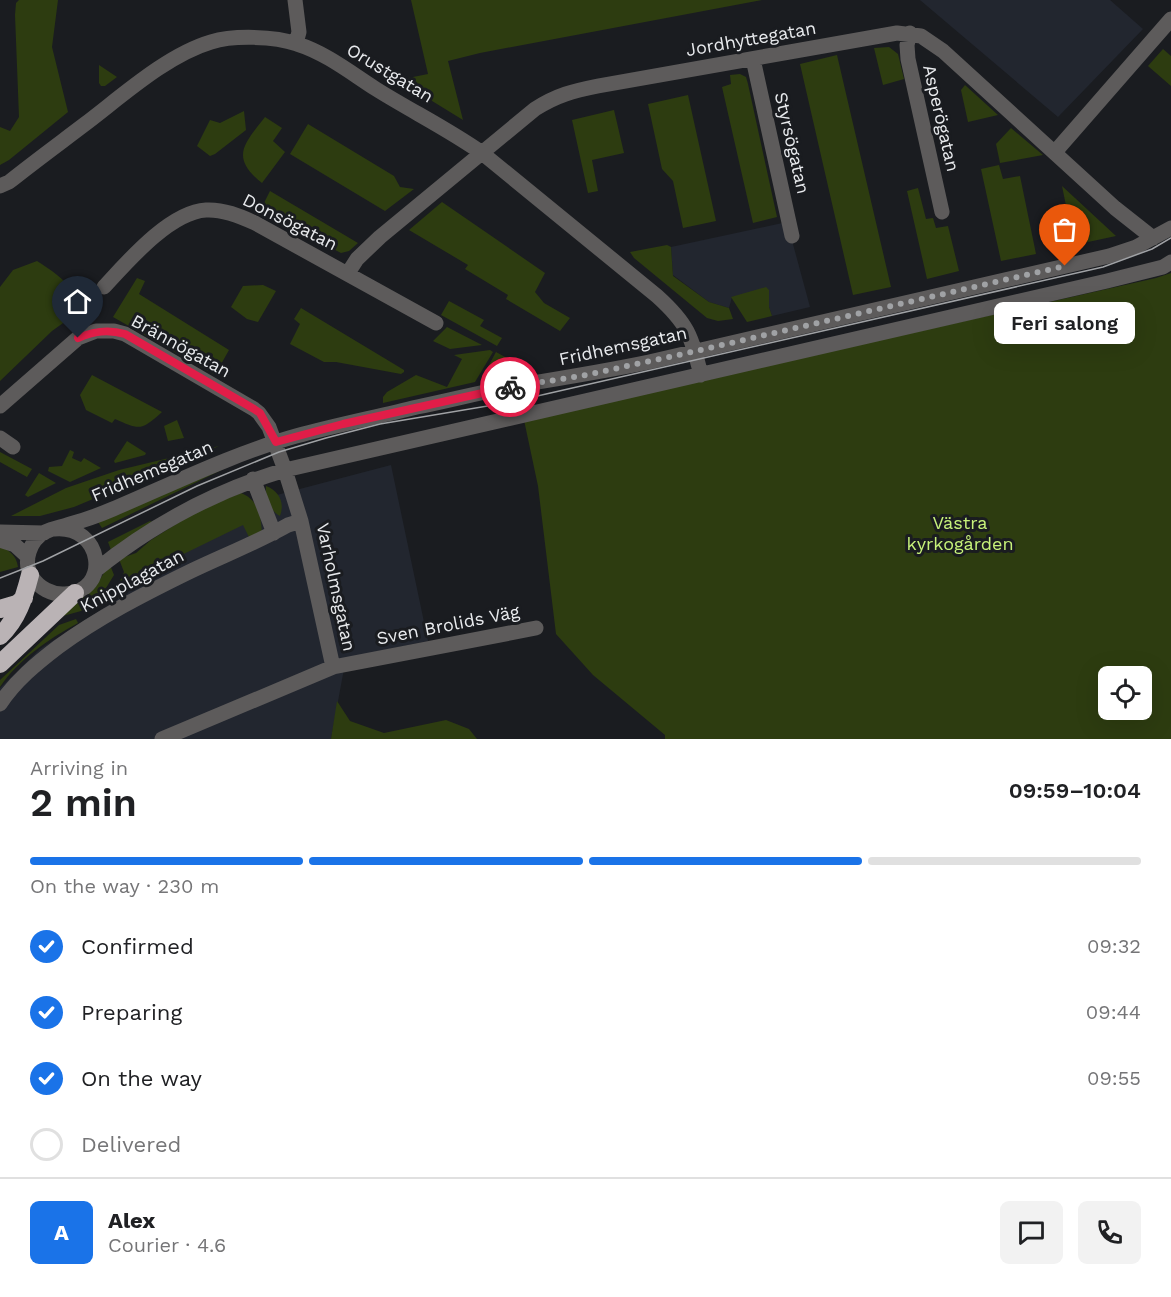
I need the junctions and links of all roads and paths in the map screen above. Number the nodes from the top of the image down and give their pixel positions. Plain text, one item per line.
1 (295, 0) edge
2 (1169, 25) edge
3 (910, 33) junction
4 (296, 43) junction
5 (753, 58) junction
6 (1054, 152) junction
7 (482, 153) junction
8 (0, 186) edge
9 (942, 212) dead end
10 (1171, 228) edge
11 (792, 236) dead end
12 (1153, 238) junction
13 (1171, 262) edge
14 (348, 273) junction
15 (104, 287) dead end
16 (436, 323) dead end
17 (695, 352) junction
18 (701, 375) junction
19 (0, 406) edge
20 (276, 442) junction
21 (285, 470) junction
22 (253, 479) junction
23 (301, 521) junction
24 (49, 531) junction
25 (0, 532) edge
26 (274, 533) junction
27 (0, 540) edge
28 (29, 566) junction
29 (96, 570) junction
30 (75, 593) junction
31 (24, 598) junction
32 (0, 609) edge
33 (536, 628) dead end
34 (0, 636) edge
35 (0, 664) edge
36 (333, 667) junction
37 (0, 704) edge
38 (188, 734) edge
39 (162, 739) edge

1 - 4 street
2 - 6 street
3 - 5 street, Jordhyttegatan
3 - 6 street
3 - 9 street, Asperögatan
4 - 7 street, Orustgatan
4 - 8 street, Orustgatan
5 - 7 street, Jordhyttegatan
5 - 11 street, Styrsögatan
6 - 12 street
7 - 14 street, Jordhyttegatan
7 - 17 street, Orustgatan
10 - 12 street, Fridhemsgatan
12 - 17 street, Fridhemsgatan
13 - 18 street
14 - 15 street, Donsögatan
14 - 16 street, Donsögatan
17 - 18 street, Orustgatan
17 - 20 street, Fridhemsgatan
18 - 21 street
19 - 20 street, Brännögatan
20 - 21 street, Varholmsgatan
20 - 24 street, Fridhemsgatan
21 - 22 street
21 - 23 street, Varholmsgatan
22 - 26 street
22 - 29 street
23 - 26 street, Knipplagatan
23 - 36 street, Varholmsgatan
24 - 25 street
24 - 28 street
24 - 29 street
26 - 37 street, Knipplagatan
27 - 28 street
28 - 30 street
28 - 31 highway
29 - 30 street
30 - 35 highway
31 - 32 highway
31 - 34 highway
33 - 36 street, Sven Brolids Väg
36 - 38 street, Varholmsgatan
38 - 39 street, Varholmsgatan

